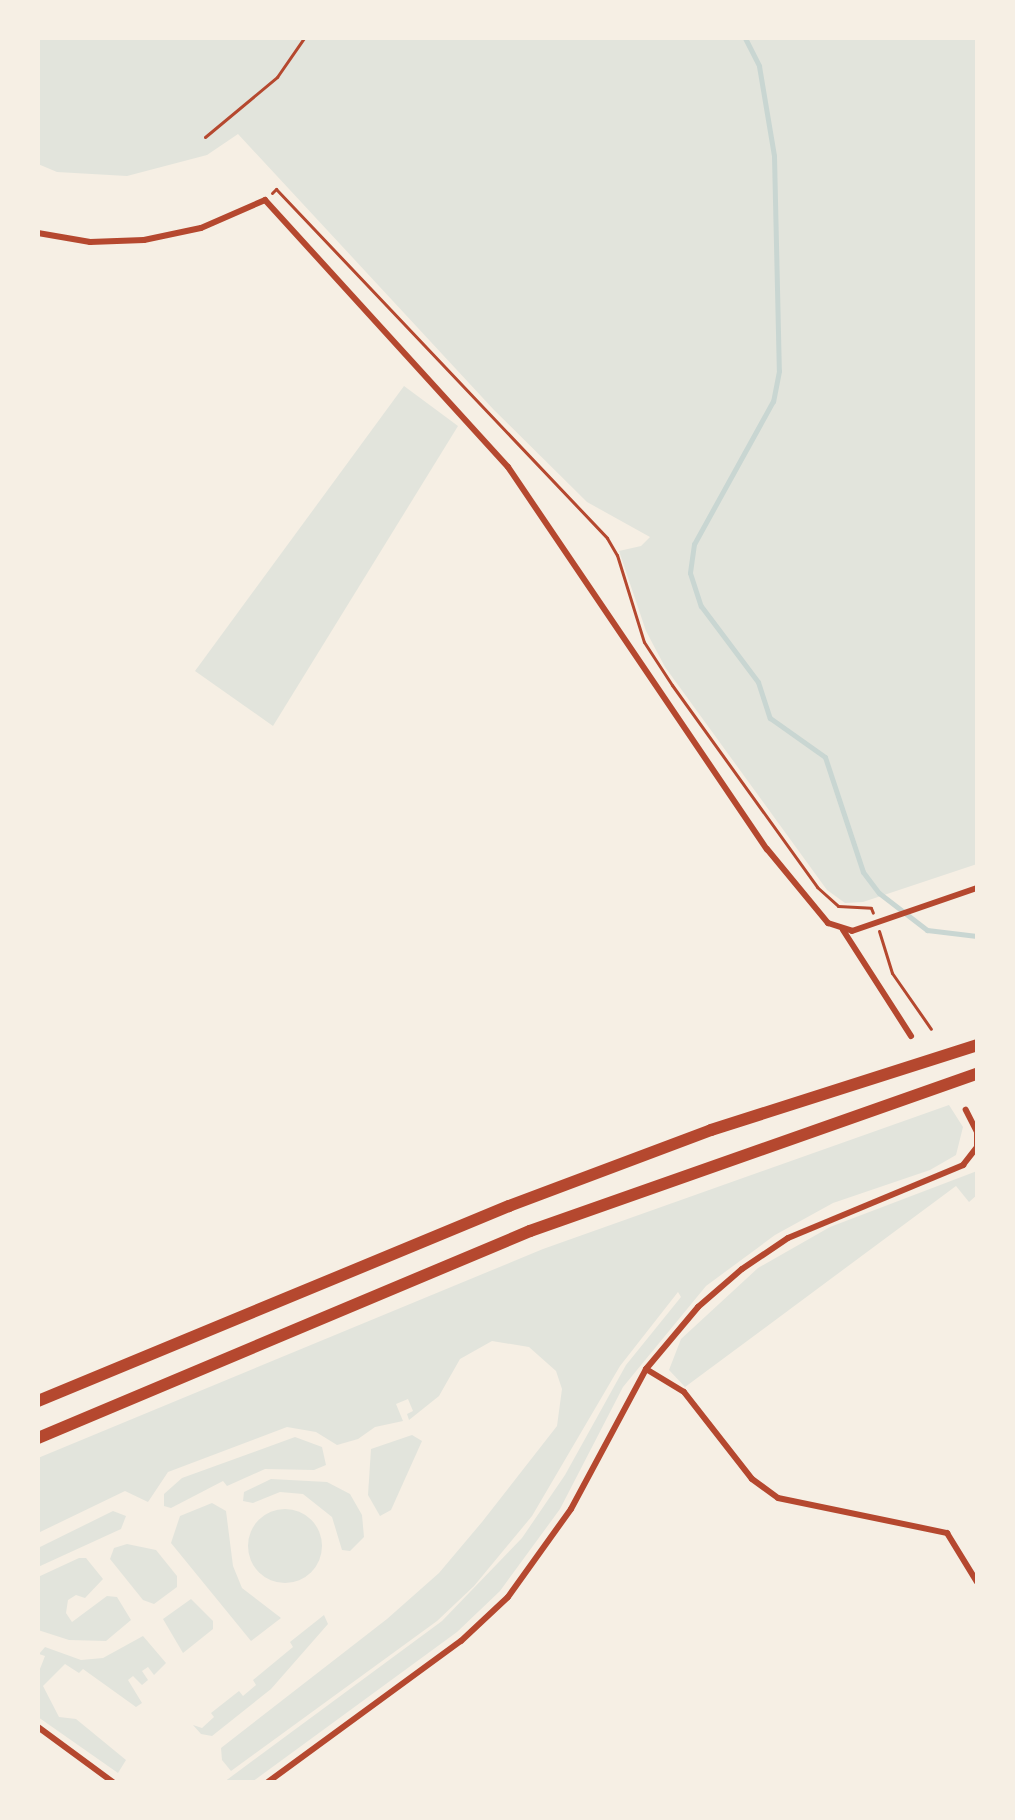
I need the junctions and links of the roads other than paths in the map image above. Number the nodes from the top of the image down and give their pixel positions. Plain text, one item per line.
1 (38, 233) edge
2 (977, 888) edge
3 (843, 930) junction
4 (911, 1036) dead end
5 (977, 1045) edge
6 (977, 1074) edge
7 (966, 1110) dead end
8 (646, 1369) junction
9 (38, 1401) edge
10 (38, 1438) edge
11 (977, 1582) edge
12 (38, 1727) edge
13 (113, 1782) edge
14 (268, 1782) edge

1 - 3 street
2 - 3 street
3 - 4 street
5 - 9 highway
6 - 10 highway
7 - 8 street
8 - 11 street
8 - 14 street
12 - 13 street

